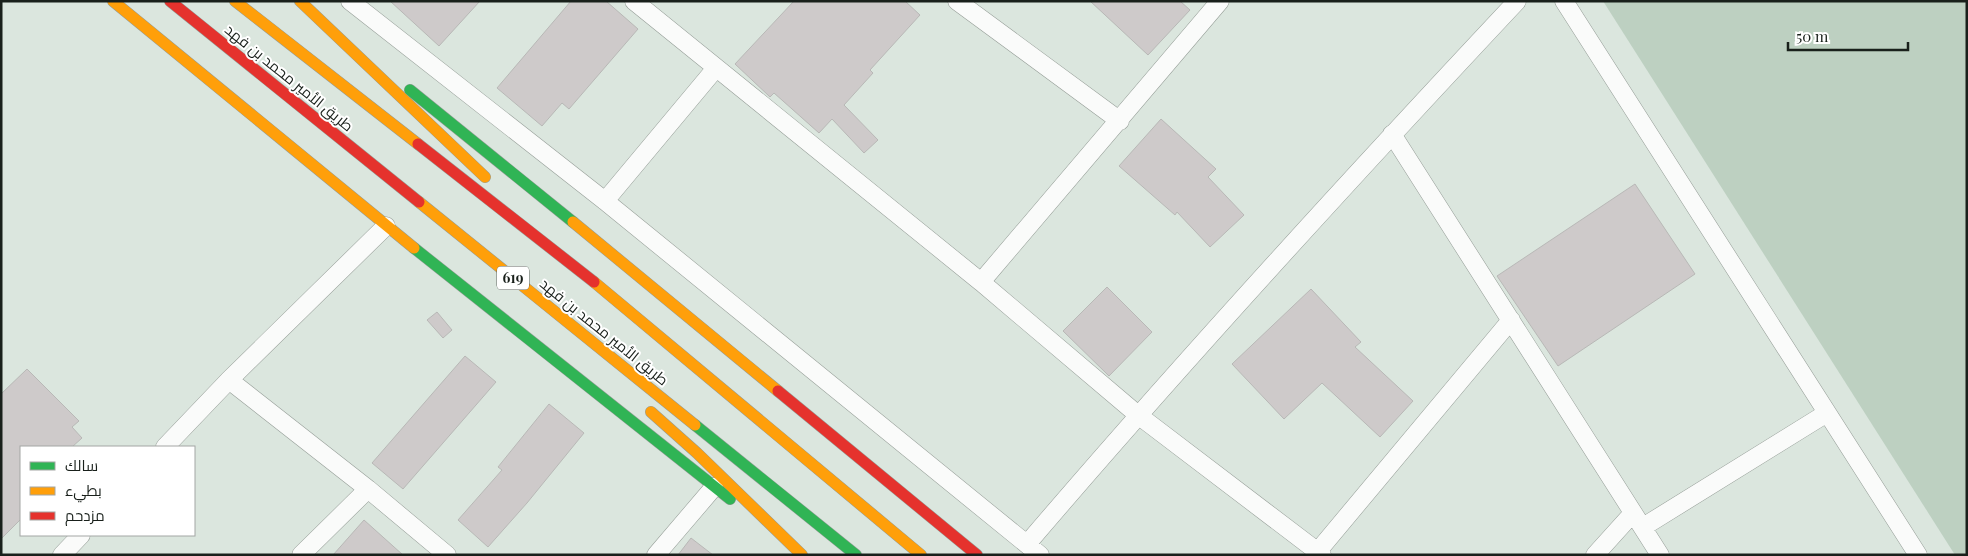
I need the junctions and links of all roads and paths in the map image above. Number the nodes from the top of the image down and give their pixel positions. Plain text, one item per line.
1 (113, 1) edge
2 (170, 1) edge
3 (235, 1) edge
4 (300, 1) edge
5 (350, 1) edge
6 (634, 1) edge
7 (957, 1) edge
8 (1220, 1) edge
9 (1517, 1) edge
10 (1564, 1) edge
11 (716, 68) junction
12 (1120, 121) junction
13 (1392, 134) junction
14 (493, 184) dead end
15 (605, 201) junction
16 (515, 205) dead end
17 (430, 211) junction
18 (386, 226) junction
19 (981, 282) junction
20 (608, 293) junction
21 (1511, 320) junction
22 (576, 344) dead end
23 (229, 380) junction
24 (641, 403) dead end
25 (1827, 413) junction
26 (1138, 415) junction
27 (166, 446) edge
28 (714, 487) junction
29 (368, 489) junction
30 (1638, 520) junction
31 (80, 536) edge
32 (1033, 550) edge
33 (1320, 553) edge
34 (62, 555) edge
35 (301, 555) edge
36 (446, 555) edge
37 (656, 555) edge
38 (801, 555) edge
39 (856, 555) edge
40 (921, 555) edge
41 (976, 555) edge
42 (1595, 555) edge
43 (1660, 555) edge
44 (1918, 555) edge

1 - 18 main road
2 - 17 main road, طريق الأمير محمد بن فهد / 619
3 - 20 main road, طريق الأمير محمد بن فهد
4 - 14 main road
4 - 41 main road
5 - 15 street
6 - 11 street
7 - 12 street
8 - 12 street
9 - 13 street
10 - 25 street
11 - 15 street
11 - 19 street
12 - 19 street
13 - 21 street
13 - 26 street
15 - 32 street
16 - 20 main road
17 - 22 main road
17 - 39 main road, طريق الأمير محمد بن فهد / 619
18 - 23 street
18 - 28 main road
19 - 26 street
20 - 40 main road, طريق الأمير محمد بن فهد
21 - 30 street
21 - 33 street
23 - 27 street
23 - 29 street
24 - 38 main road
25 - 30 street
25 - 44 street
26 - 32 street
26 - 33 street
28 - 37 street
28 - 38 main road
29 - 35 street
29 - 36 street
30 - 42 street
30 - 43 street
31 - 34 street

